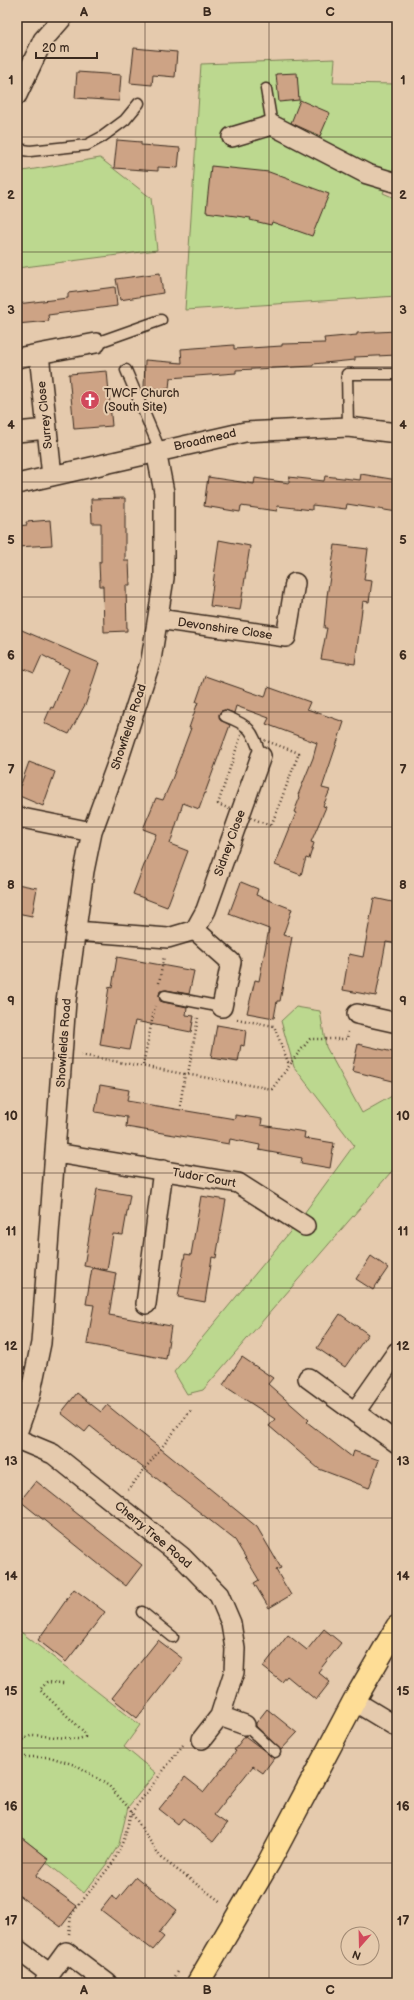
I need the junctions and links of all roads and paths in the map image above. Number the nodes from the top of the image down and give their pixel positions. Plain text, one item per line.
1 (63, 17) edge
2 (266, 89) dead end
3 (17, 95) edge
4 (139, 103) dead end
5 (272, 125) junction
6 (232, 138) dead end
7 (17, 149) edge
8 (397, 183) edge
9 (161, 320) dead end
10 (96, 343) joint
11 (39, 354) junction
12 (17, 358) edge
13 (126, 370) dead end
14 (397, 374) edge
15 (348, 426) junction
16 (47, 429) junction
17 (17, 432) edge
18 (397, 433) edge
19 (158, 451) junction
20 (52, 476) junction
21 (17, 484) edge
22 (295, 583) dead end
23 (158, 620) junction
24 (225, 716) dead end
25 (261, 756) joint
26 (17, 817) edge
27 (92, 832) junction
28 (195, 930) junction
29 (75, 931) junction
30 (165, 996) dead end
31 (201, 1003) junction
32 (222, 1007) junction
33 (358, 1014) joint
34 (396, 1020) edge
35 (63, 1052) junction
36 (292, 1061) junction
37 (186, 1074) junction
38 (180, 1106) dead end
39 (56, 1153) junction
40 (163, 1170) junction
41 (305, 1226) dead end
42 (146, 1304) dead end
43 (397, 1352) edge
44 (308, 1378) dead end
45 (24, 1395) edge
46 (192, 1409) dead end
47 (355, 1412) junction
48 (17, 1433) edge
49 (17, 1439) edge
50 (397, 1443) edge
51 (116, 1504) junction
52 (142, 1612) dead end
53 (397, 1627) edge
54 (173, 1637) dead end
55 (64, 1683) dead end
56 (354, 1701) junction
57 (220, 1716) junction
58 (245, 1725) joint
59 (397, 1727) edge
60 (202, 1739) joint
61 (275, 1752) dead end
62 (17, 1756) edge
63 (131, 1812) junction
64 (222, 1903) dead end
65 (17, 1950) edge
66 (66, 1952) junction
67 (183, 1963) dead end
68 (47, 1979) edge
69 (106, 1983) edge
70 (171, 1983) edge
71 (198, 1983) edge

1 - 3 street
2 - 5 lane
4 - 7 lane
5 - 6 street
5 - 8 street
9 - 10 lane
10 - 11 street
11 - 12 street
11 - 16 street, Surrey Close
13 - 19 lane
14 - 15 lane
15 - 18 street, Broadmead
15 - 19 street, Broadmead
16 - 17 street
16 - 20 street, Surrey Close
19 - 20 street, Broadmead
19 - 23 street, Showfields Road
20 - 21 street, Broadmead
22 - 23 street, Devonshire Close
23 - 27 street, Showfields Road
24 - 25 lane
25 - 28 street, Sidney Close
26 - 27 street
27 - 29 street, Showfields Road
28 - 29 street
28 - 32 street
29 - 35 street, Showfields Road
30 - 31 lane
31 - 32 lane
31 - 37 path
32 - 36 path
33 - 34 street
33 - 36 path
35 - 37 path
35 - 39 street, Showfields Road
36 - 37 path
37 - 38 path
39 - 40 street, Tudor Court
39 - 45 street, Showfields Road
40 - 41 street, Tudor Court
40 - 42 street, Tudor Court
43 - 47 street
44 - 47 street
45 - 48 street, Showfields Road
46 - 51 path
47 - 50 street
49 - 51 street, Cherry Tree Road
51 - 57 street, Cherry Tree Road
52 - 54 lane
53 - 56 highway
55 - 62 path
56 - 59 street
56 - 71 highway
57 - 58 street
57 - 60 street, Cherry Tree Road
58 - 61 lane
60 - 63 path
62 - 63 path
63 - 64 path
63 - 66 path
65 - 68 street
66 - 68 street
66 - 69 street
67 - 70 path

